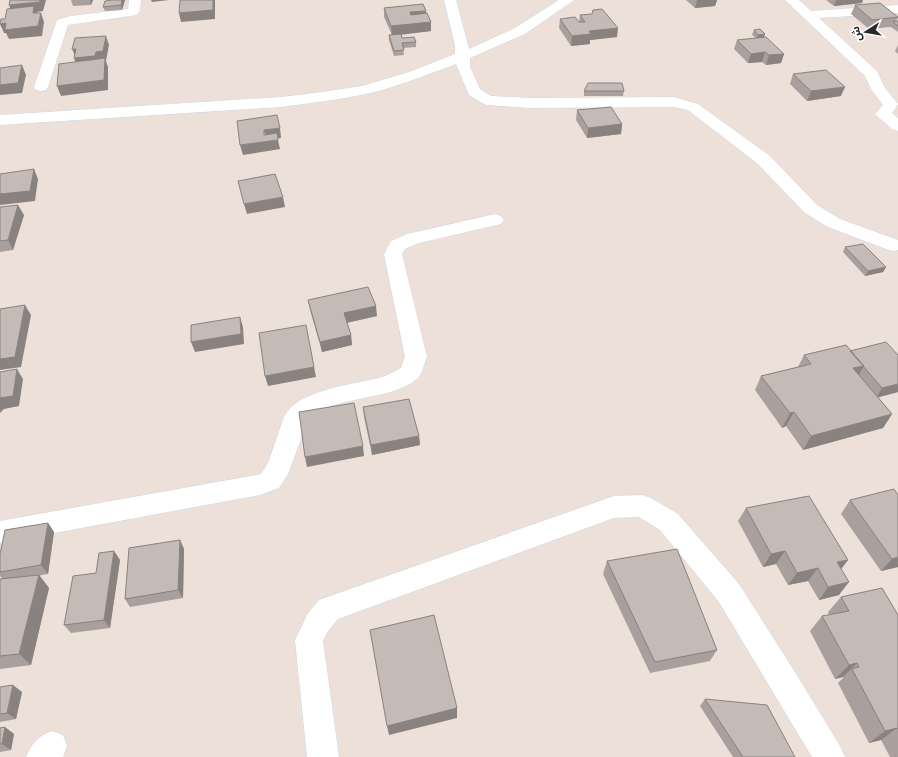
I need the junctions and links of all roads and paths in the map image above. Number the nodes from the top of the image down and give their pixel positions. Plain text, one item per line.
1 (135, 0) edge
2 (450, 0) edge
3 (546, 0) edge
4 (568, 0) edge
5 (791, 0) edge
6 (898, 9) edge
7 (808, 15) junction
8 (462, 50) junction
9 (41, 87) dead end
10 (878, 89) junction
11 (898, 90) edge
12 (0, 113) edge
13 (0, 120) edge
14 (898, 126) edge
15 (495, 220) dead end
16 (893, 245) dead end
17 (0, 532) edge
18 (323, 757) edge
19 (828, 757) edge

1 - 9 street
2 - 8 street
3 - 8 street
4 - 8 street
5 - 7 street
6 - 7 street
7 - 10 street
8 - 12 street
8 - 13 street
8 - 16 street
10 - 11 street
10 - 14 street
15 - 17 street
18 - 19 street

